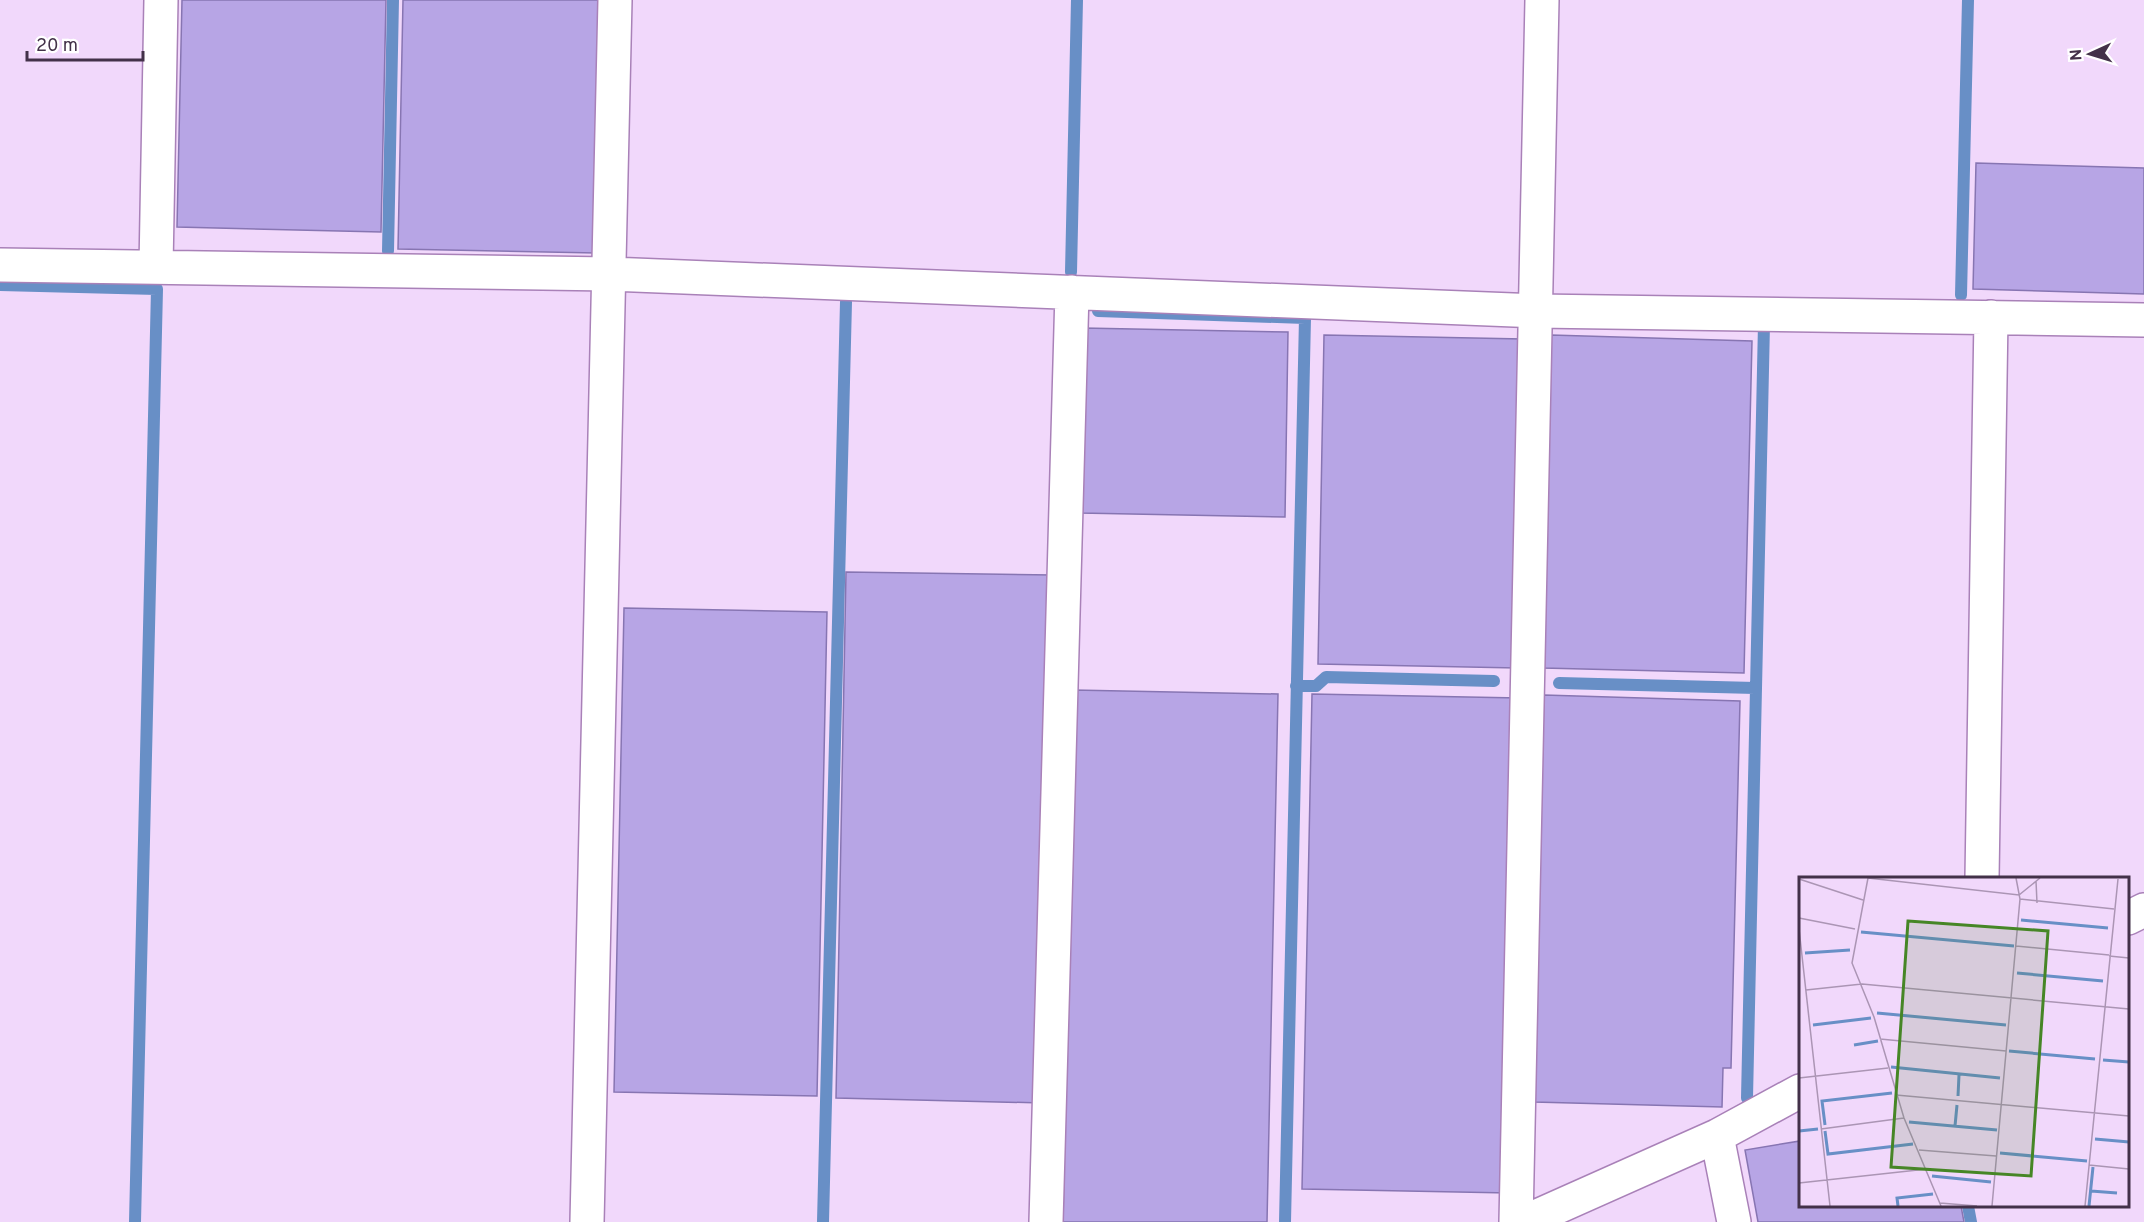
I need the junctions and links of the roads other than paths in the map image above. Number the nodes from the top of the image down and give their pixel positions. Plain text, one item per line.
1 (161, 0) edge
2 (615, 0) edge
3 (1542, 0) edge
4 (0, 265) edge
5 (156, 267) junction
6 (610, 274) junction
7 (1072, 292) junction
8 (1537, 311) junction
9 (1991, 318) junction
10 (2144, 320) edge
11 (1982, 877) edge
12 (1799, 1092) edge
13 (1717, 1136) junction
14 (586, 1222) edge
15 (1046, 1222) edge
16 (1516, 1222) edge
17 (1524, 1222) edge
18 (1734, 1222) edge

1 - 5 street
2 - 6 street
3 - 8 street
4 - 5 street
5 - 6 street
6 - 7 street
6 - 14 street
7 - 8 street
7 - 15 street
8 - 9 street
8 - 16 street
9 - 10 street
9 - 11 street
12 - 13 street
13 - 17 street
13 - 18 street

